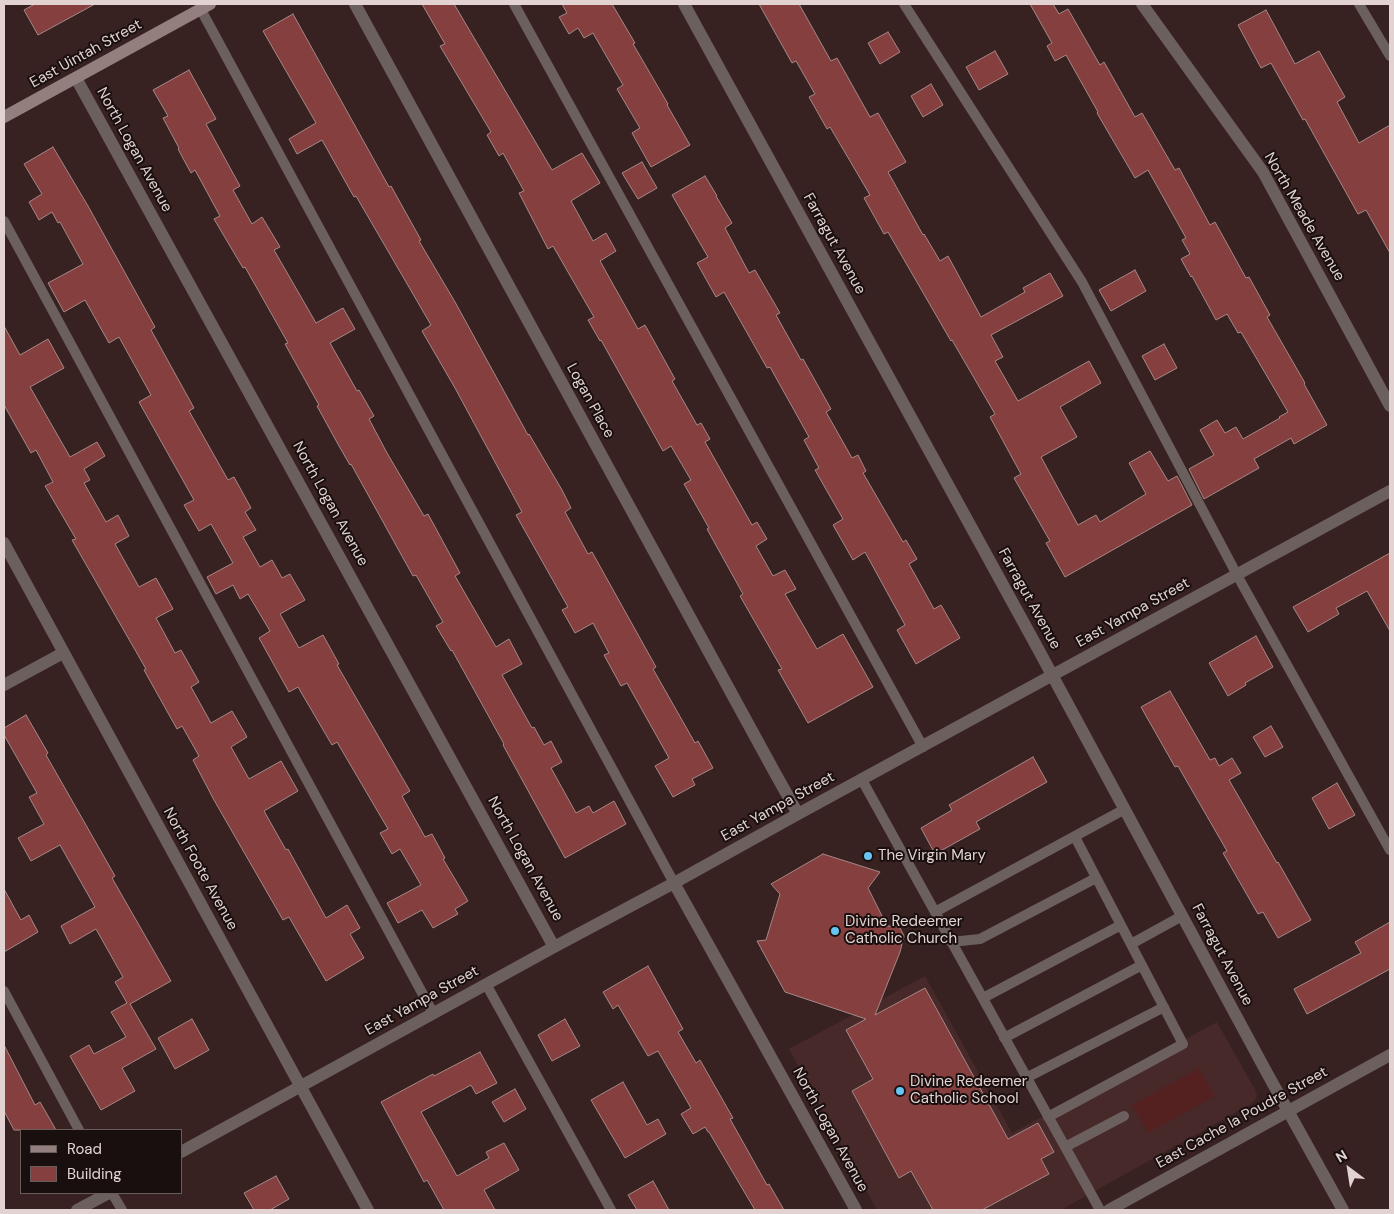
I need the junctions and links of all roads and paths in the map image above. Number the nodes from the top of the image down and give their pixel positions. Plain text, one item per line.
1 (355, 4) edge
2 (514, 4) edge
3 (684, 4) edge
4 (904, 4) edge
5 (1142, 4) edge
6 (1359, 4) edge
7 (205, 6) edge
8 (1390, 56) edge
9 (76, 78) junction
10 (4, 117) edge
11 (4, 221) edge
12 (1390, 406) edge
13 (1390, 491) edge
14 (4, 543) edge
15 (1237, 574) junction
16 (63, 653) junction
17 (1052, 675) junction
18 (4, 685) edge
19 (923, 747) junction
20 (862, 780) junction
21 (1125, 809) junction
22 (798, 814) junction
23 (1075, 836) junction
24 (1390, 850) edge
25 (1096, 878) junction
26 (674, 883) junction
27 (936, 912) junction
28 (1182, 916) junction
29 (1121, 925) junction
30 (951, 942) junction
31 (1131, 944) junction
32 (554, 947) junction
33 (1142, 965) junction
34 (486, 984) junction
35 (4, 991) edge
36 (982, 998) junction
37 (1164, 1007) junction
38 (434, 1013) junction
39 (1004, 1038) junction
40 (1390, 1055) edge
41 (1026, 1078) junction
42 (300, 1086) junction
43 (1288, 1111) junction
44 (1124, 1116) dead end
45 (1048, 1117) junction
46 (78, 1129) edge
47 (1065, 1147) junction
48 (182, 1151) edge
49 (109, 1194) edge
50 (112, 1194) edge
51 (78, 1210) edge
52 (122, 1210) edge
53 (368, 1210) edge
54 (611, 1210) edge
55 (856, 1210) edge
56 (1100, 1210) edge
57 (1109, 1210) edge
58 (1343, 1210) edge

1 - 22 street, Logan Place
2 - 19 lane
3 - 17 street, Farragut Avenue
4 - 15 lane
5 - 12 street, North Meade Avenue
6 - 8 lane
7 - 9 main road, East Uintah Street
7 - 26 lane
9 - 10 main road, East Uintah Street
9 - 32 street, North Logan Avenue
11 - 38 lane
13 - 15 street, East Yampa Street
14 - 16 street, North Foote Avenue
15 - 17 street, East Yampa Street
15 - 24 lane
16 - 18 street
16 - 42 street, North Foote Avenue
17 - 19 street, East Yampa Street
17 - 21 street, Farragut Avenue
19 - 20 street, East Yampa Street
20 - 22 street, East Yampa Street
20 - 27 lane
21 - 23 lane
21 - 28 street, Farragut Avenue
22 - 26 street, East Yampa Street
23 - 25 lane
23 - 27 lane
25 - 29 lane
25 - 30 lane
26 - 32 street, East Yampa Street
26 - 55 street, North Logan Avenue
27 - 30 lane
28 - 31 lane
28 - 43 street, Farragut Avenue
29 - 31 lane
29 - 36 lane
30 - 36 lane
31 - 33 lane
32 - 34 street, East Yampa Street
33 - 37 lane
33 - 39 lane
34 - 38 street, East Yampa Street
34 - 54 lane
35 - 46 lane
36 - 39 lane
37 - 41 lane
37 - 45 lane
38 - 42 street, East Yampa Street
39 - 41 lane
40 - 43 street, East Cache la Poudre Street
41 - 45 lane
42 - 48 street, East Yampa Street
42 - 53 street, North Foote Avenue
43 - 57 street, East Cache la Poudre Street
43 - 58 street, Farragut Avenue
44 - 47 lane
45 - 47 lane
47 - 56 lane
49 - 51 street
50 - 52 lane

